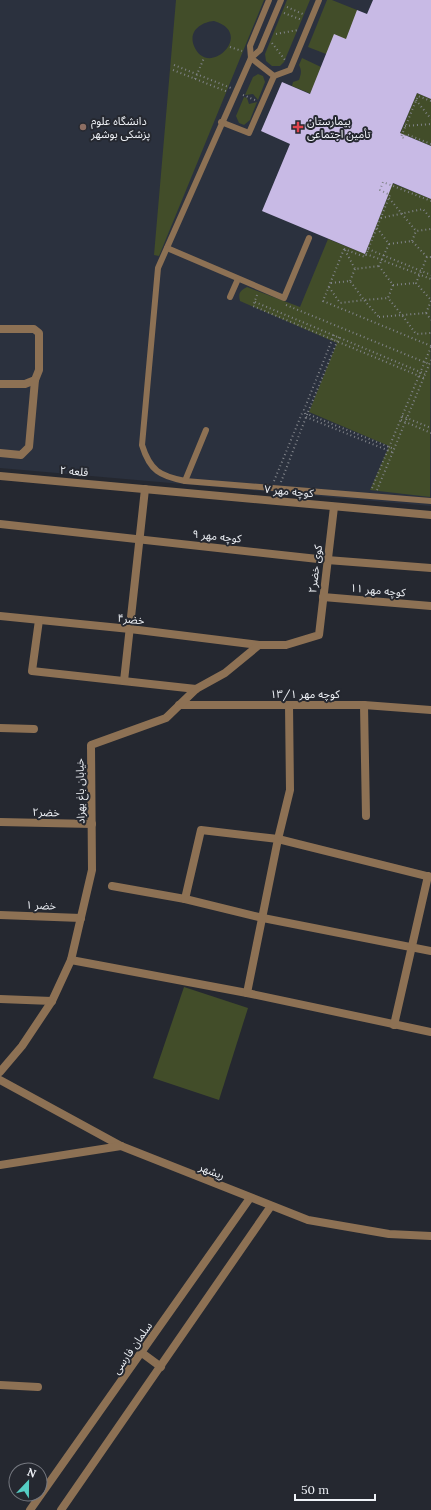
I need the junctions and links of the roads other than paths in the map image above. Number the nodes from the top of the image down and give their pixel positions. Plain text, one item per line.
1 (269, 0) edge
2 (319, 0) edge
3 (279, 5) edge
4 (251, 56) junction
5 (274, 76) junction
6 (222, 122) junction
7 (309, 238) dead end
8 (167, 248) junction
9 (238, 279) junction
10 (230, 297) dead end
11 (0, 329) edge
12 (35, 380) junction
13 (0, 384) edge
14 (206, 430) dead end
15 (0, 453) edge
16 (0, 476) edge
17 (185, 481) junction
18 (145, 489) junction
19 (431, 501) edge
20 (334, 507) junction
21 (431, 515) edge
22 (0, 524) edge
23 (139, 539) junction
24 (327, 560) junction
25 (431, 568) edge
26 (323, 597) junction
27 (431, 606) edge
28 (0, 616) edge
29 (39, 620) junction
30 (130, 629) junction
31 (259, 646) junction
32 (124, 681) junction
33 (196, 689) junction
34 (289, 704) junction
35 (179, 705) junction
36 (364, 705) junction
37 (431, 710) edge
38 (0, 728) edge
39 (34, 729) dead end
40 (366, 816) dead end
41 (0, 822) edge
42 (92, 824) junction
43 (278, 839) junction
44 (429, 876) edge
45 (112, 886) dead end
46 (185, 899) junction
47 (0, 915) edge
48 (81, 918) junction
49 (263, 918) junction
50 (412, 947) junction
51 (431, 950) edge
52 (71, 960) junction
53 (247, 993) junction
54 (0, 999) edge
55 (52, 1001) junction
56 (394, 1025) junction
57 (431, 1032) edge
58 (0, 1072) edge
59 (0, 1080) edge
60 (121, 1146) junction
61 (0, 1164) edge
62 (250, 1198) junction
63 (271, 1206) junction
64 (431, 1236) edge
65 (142, 1353) junction
66 (161, 1367) junction
67 (0, 1385) edge
68 (38, 1387) dead end
69 (30, 1510) edge
70 (61, 1510) edge

1 - 4 lane
2 - 5 lane
3 - 4 lane
4 - 5 lane
4 - 6 lane
5 - 6 lane
6 - 8 lane
7 - 9 lane
8 - 9 lane
8 - 17 lane
9 - 10 lane
11 - 12 street
12 - 13 street
12 - 15 street
14 - 17 lane
16 - 18 street, قلعه ۲
17 - 19 lane
18 - 20 street, کوچه مهر ۷
18 - 23 street
20 - 21 street, کوچه مهر ۷
20 - 24 street, کوی خضر۲
22 - 23 street, کوچه مهر ۹
23 - 24 street, کوچه مهر ۹
23 - 30 street
24 - 25 street, کوچه مهر ۹
24 - 26 street, کوی خضر۲
26 - 27 street, کوچه مهر ۱۱
26 - 31 street, کوی خضر۲
28 - 29 street, خضر۴
29 - 30 street, خضر۴
29 - 32 street
30 - 31 street, خضر۴
30 - 32 street
31 - 33 street, خیابان باغ بهزاد
32 - 33 street
33 - 35 street, خیابان باغ بهزاد
34 - 35 street, کوچه مهر ۱۳/۱
34 - 36 street, کوچه مهر ۱۳/۱
34 - 43 street
35 - 42 street, خیابان باغ بهزاد
36 - 37 street, کوچه مهر ۱۳/۱
36 - 40 street
38 - 39 street
41 - 42 street, خضر۲
42 - 48 street, خیابان باغ بهزاد
43 - 44 street
43 - 46 street
43 - 49 street
44 - 50 street
45 - 46 street
46 - 49 street
47 - 48 street, خضر ۱
48 - 52 street, خیابان باغ بهزاد
49 - 50 street
49 - 53 street
50 - 51 street
50 - 56 street
52 - 53 street
52 - 55 street, خیابان باغ بهزاد
53 - 56 street
54 - 55 street
55 - 58 street, خیابان باغ بهزاد
56 - 57 street
59 - 60 street, ریشهر
60 - 61 street
60 - 62 street, ریشهر
62 - 63 street, ریشهر
62 - 65 street, سلمان فارسی
63 - 64 street, ریشهر
63 - 66 street
65 - 66 street
65 - 69 street, سلمان فارسی
66 - 70 street
67 - 68 street

